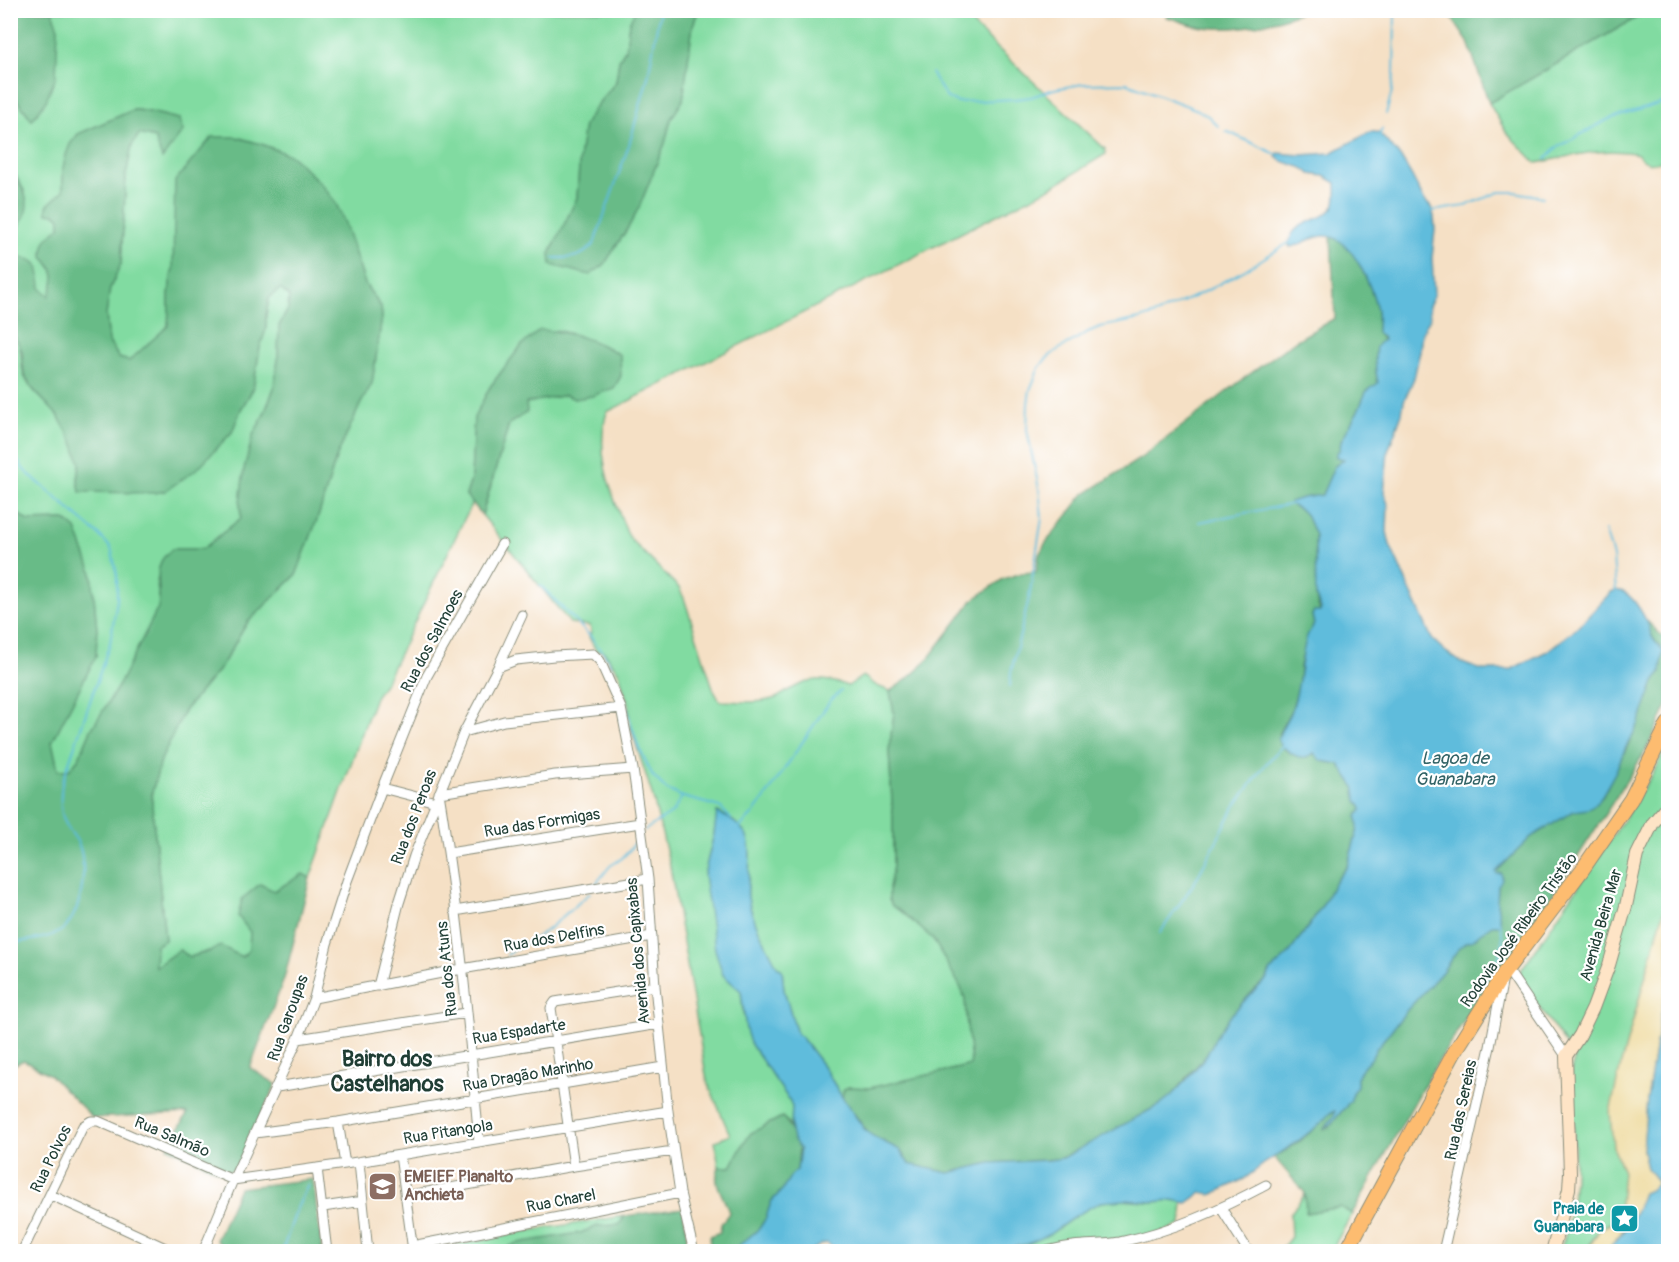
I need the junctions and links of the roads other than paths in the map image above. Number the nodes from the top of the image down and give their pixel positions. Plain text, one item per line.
1 (502, 544) dead end
2 (522, 615) dead end
3 (498, 667) junction
4 (621, 708) junction
5 (1668, 724) edge
6 (464, 732) junction
7 (633, 769) junction
8 (382, 788) junction
9 (438, 797) junction
10 (1668, 805) edge
11 (640, 823) junction
12 (449, 853) junction
13 (648, 879) junction
14 (455, 911) junction
15 (652, 936) junction
16 (462, 969) junction
17 (1506, 971) junction
18 (378, 986) junction
19 (655, 986) junction
20 (314, 998) junction
21 (466, 1013) junction
22 (658, 1024) junction
23 (298, 1039) junction
24 (556, 1041) junction
25 (472, 1055) junction
26 (1566, 1056) junction
27 (663, 1067) junction
28 (562, 1084) junction
29 (277, 1087) junction
30 (475, 1099) junction
31 (668, 1111) junction
32 (98, 1121) joint
33 (338, 1122) junction
34 (568, 1128) junction
35 (255, 1133) junction
36 (479, 1142) junction
37 (673, 1151) junction
38 (400, 1155) junction
39 (359, 1162) junction
40 (345, 1164) junction
41 (574, 1166) junction
42 (317, 1168) junction
43 (233, 1180) junction
44 (1266, 1185) dead end
45 (680, 1193) junction
46 (51, 1195) junction
47 (405, 1196) junction
48 (363, 1201) junction
49 (323, 1207) junction
50 (1221, 1208) junction
51 (412, 1249) edge
52 (1071, 1249) edge
53 (22, 1251) edge
54 (174, 1251) edge
55 (203, 1251) edge
56 (327, 1251) edge
57 (368, 1251) edge
58 (694, 1251) edge
59 (1041, 1251) edge
60 (1249, 1251) edge
61 (1346, 1251) edge
62 (1443, 1251) edge
63 (1552, 1251) edge

1 - 8 street, Rua dos Salmoes
2 - 3 street, Rua dos Peroas
3 - 4 street, Avenida dos Capixabas
3 - 6 street, Rua dos Peroas
4 - 6 street
4 - 7 street, Avenida dos Capixabas
5 - 17 main road, Rodovia José Ribeiro Tristão
6 - 9 street, Rua dos Peroas
7 - 9 street
7 - 11 street, Avenida dos Capixabas
8 - 9 street
8 - 20 street, Rua Garoupas
9 - 12 street, Rua dos Atuns
9 - 18 street, Rua dos Peroas
10 - 26 street, Avenida Beira Mar
11 - 12 street, Rua das Formigas
11 - 13 street, Avenida dos Capixabas
12 - 14 street, Rua dos Atuns
13 - 14 street
13 - 15 street, Avenida dos Capixabas
14 - 16 street, Rua dos Atuns
15 - 16 street, Rua dos Delfins
15 - 19 street, Avenida dos Capixabas
16 - 18 street, Rua dos Delfins
16 - 21 street, Rua dos Atuns
17 - 26 street
17 - 61 main road, Rodovia José Ribeiro Tristão
17 - 62 street, Rua das Sereias
18 - 20 street, Rua dos Delfins
19 - 22 street, Avenida dos Capixabas
19 - 24 street
20 - 23 street, Rua Garoupas
21 - 23 street
21 - 25 street, Rua dos Atuns
22 - 24 street, Rua Espadarte
22 - 27 street, Avenida dos Capixabas
23 - 29 street, Rua Garoupas
24 - 25 street, Rua Espadarte
24 - 28 street
25 - 29 street, Rua Espadarte
25 - 30 street, Rua dos Atuns
26 - 63 street
27 - 28 street, Rua Dragão Marinho
27 - 31 street, Avenida dos Capixabas
28 - 30 street, Rua Dragão Marinho
28 - 34 street
29 - 35 street, Rua Garoupas
30 - 33 street, Rua Dragão Marinho
30 - 36 street, Rua dos Atuns
31 - 34 street, Rua Pitangola
31 - 37 street, Avenida dos Capixabas
32 - 43 street, Rua Salmão
32 - 46 street, Rua Polvos
33 - 35 street, Rua Dragão Marinho
33 - 40 street
34 - 36 street, Rua Pitangola
34 - 41 street
35 - 43 street, Rua Garoupas
36 - 38 street, Rua Pitangola
37 - 41 street, Rua Charel
37 - 45 street, Avenida dos Capixabas
38 - 39 street, Rua Pitangola
38 - 47 street
39 - 40 street, Rua Pitangola
39 - 48 street
40 - 42 street, Rua Pitangola
41 - 47 street, Rua Charel
42 - 43 street, Rua Pitangola
42 - 49 street
43 - 55 street, Rua Garoupas
44 - 50 street
45 - 51 street, Rua Charel
45 - 58 street, Avenida dos Capixabas
46 - 53 street, Rua Polvos
46 - 54 street
47 - 51 street
48 - 49 street
48 - 57 street
49 - 56 street
50 - 52 street
50 - 60 street
52 - 59 street

